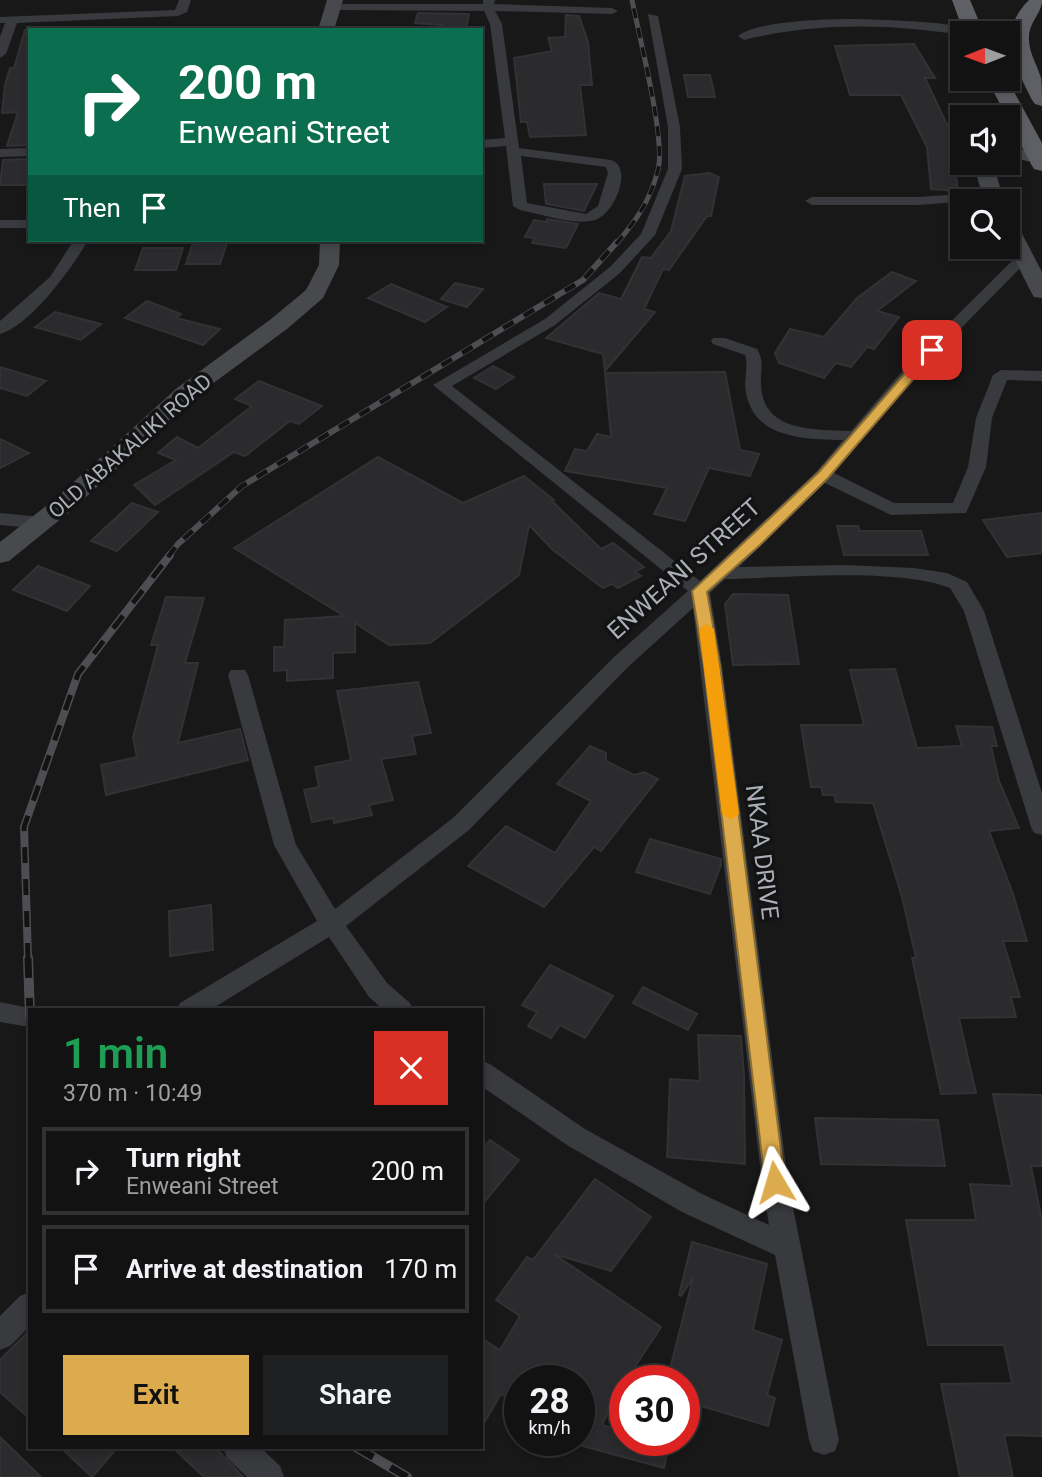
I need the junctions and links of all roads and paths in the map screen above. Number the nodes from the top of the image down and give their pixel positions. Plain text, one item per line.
1 (185, 0) edge
2 (961, 0) edge
3 (1040, 0) edge
4 (333, 4) edge
5 (488, 4) edge
6 (612, 10) dead end
7 (652, 16) dead end
8 (6, 20) edge
9 (969, 21) edge
10 (327, 28) edge
11 (950, 29) edge
12 (744, 36) dead end
13 (0, 54) edge
14 (1002, 91) edge
15 (1042, 100) edge
16 (483, 144) edge
17 (512, 147) junction
18 (28, 152) edge
19 (0, 153) edge
20 (1027, 155) edge
21 (950, 200) edge
22 (812, 201) dead end
23 (0, 224) edge
24 (28, 224) edge
25 (80, 242) edge
26 (330, 242) edge
27 (1020, 249) edge
28 (1024, 257) junction
29 (1042, 292) edge
30 (0, 329) edge
31 (719, 341) dead end
32 (1042, 376) edge
33 (856, 436) junction
34 (823, 475) junction
35 (0, 519) edge
36 (42, 523) junction
37 (0, 555) edge
38 (720, 573) junction
39 (699, 591) junction
40 (237, 676) dead end
41 (1042, 827) edge
42 (334, 923) junction
43 (192, 1008) edge
44 (399, 1008) edge
45 (0, 1012) edge
46 (28, 1017) edge
47 (483, 1073) edge
48 (788, 1247) junction
49 (28, 1308) edge
50 (0, 1336) edge
51 (824, 1440) dead end
52 (240, 1449) edge
53 (270, 1477) edge

1 - 8 street
2 - 9 highway
3 - 15 highway
4 - 5 street
4 - 10 main road
5 - 6 street
5 - 17 street
7 - 39 street
8 - 13 street
11 - 12 street
14 - 20 highway
16 - 17 street
17 - 17 street
18 - 19 street
21 - 22 street
23 - 24 street
25 - 30 street
26 - 36 main road, OLD ABAKALIKI ROAD
27 - 28 main road
28 - 29 main road
28 - 33 street, ENWEANI STREET
31 - 33 street
32 - 34 street
33 - 34 street, ENWEANI STREET
34 - 38 street, ENWEANI STREET
35 - 36 street
36 - 37 main road, OLD ABAKALIKI ROAD
38 - 39 street, ENWEANI STREET
38 - 41 street
39 - 42 street, ENWEANI STREET
39 - 48 street, NKAA DRIVE
40 - 42 street
42 - 43 street, ENWEANI STREET
42 - 44 street
45 - 46 street
47 - 48 street
48 - 51 street, NKAA DRIVE
49 - 50 street
52 - 53 street

